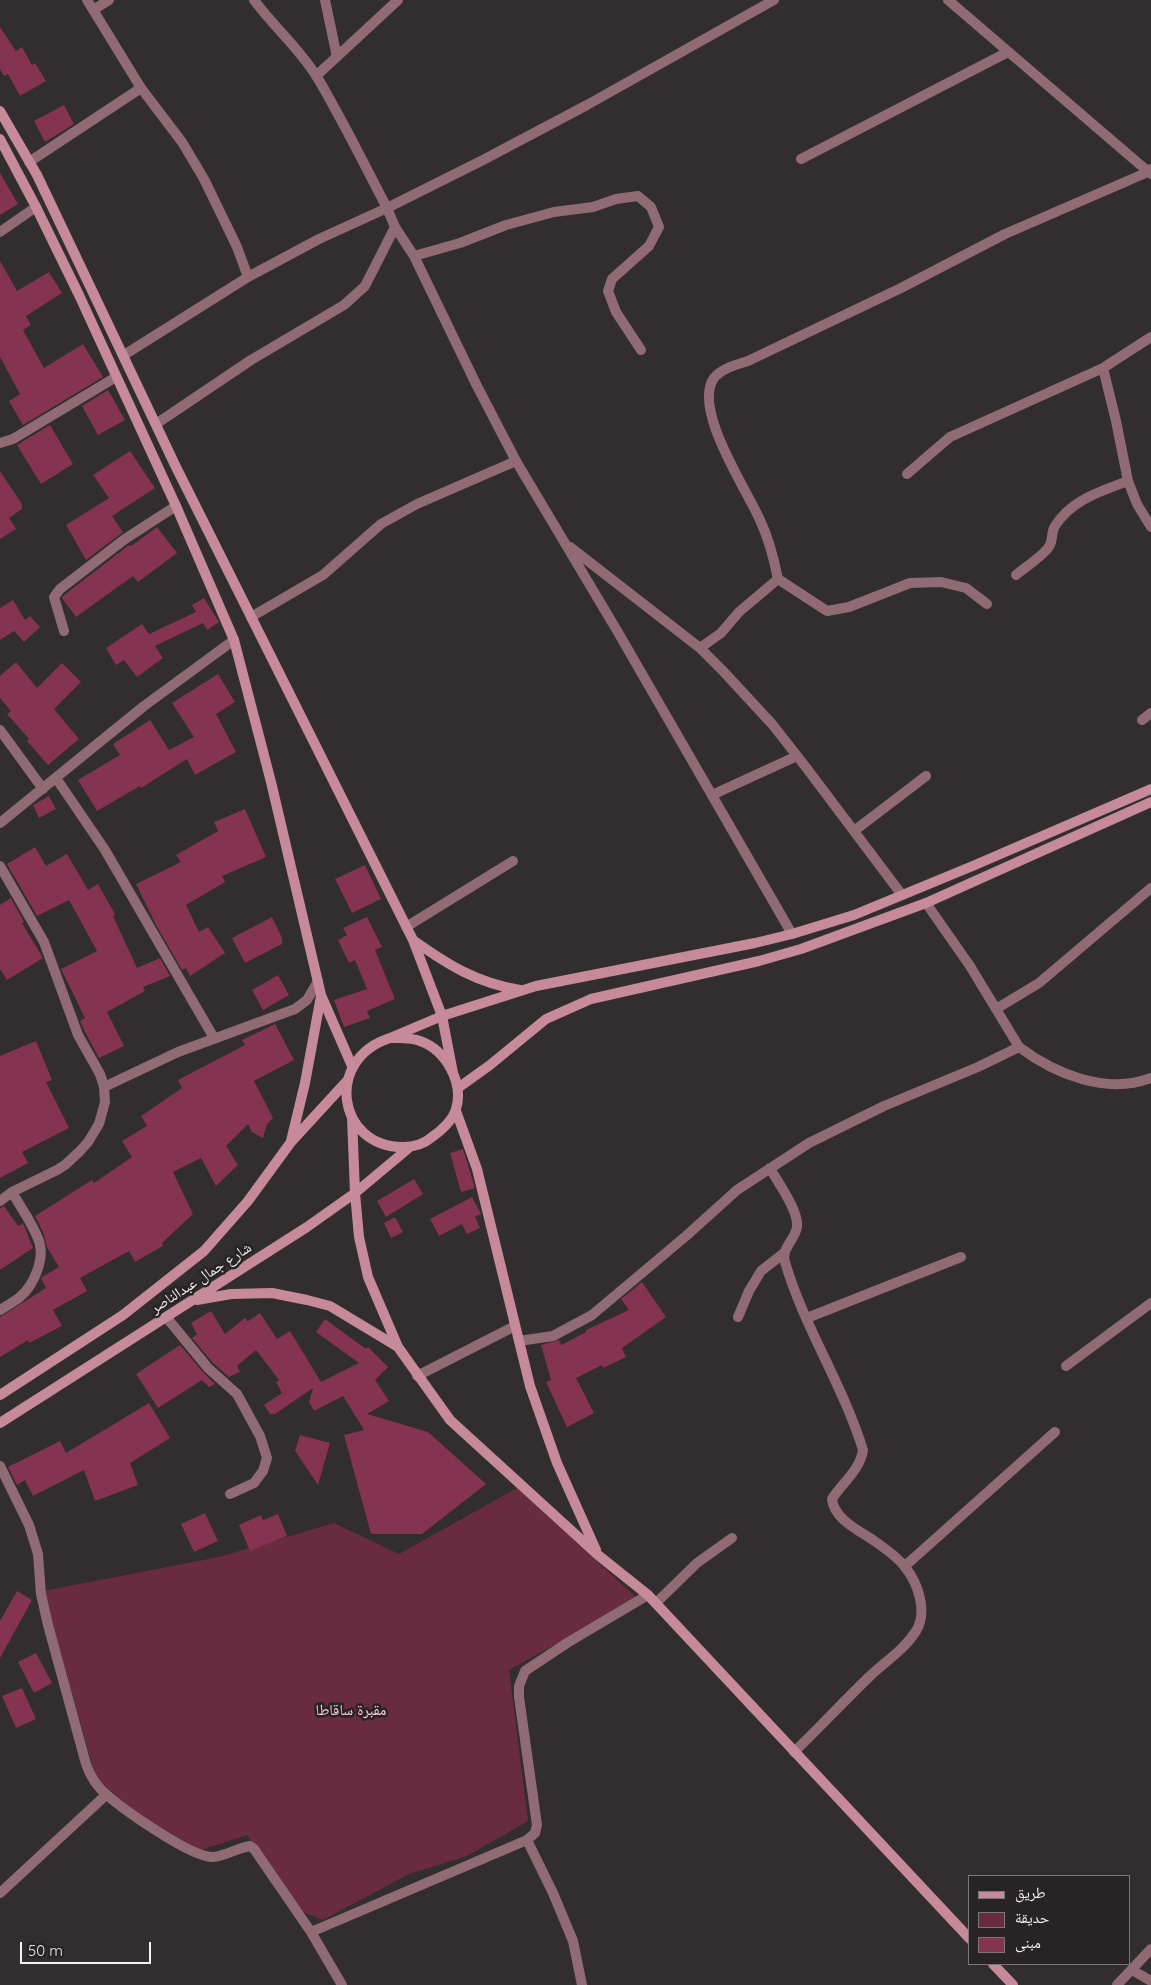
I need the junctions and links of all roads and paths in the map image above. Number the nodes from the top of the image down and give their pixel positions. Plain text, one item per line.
1 (87, 0) edge
2 (109, 0) edge
3 (254, 0) edge
4 (325, 0) edge
5 (398, 0) edge
6 (774, 0) edge
7 (948, 0) edge
8 (94, 10) junction
9 (1008, 52) junction
10 (337, 57) junction
11 (316, 76) junction
12 (141, 88) junction
13 (0, 111) edge
14 (0, 139) edge
15 (801, 159) dead end
16 (29, 162) junction
17 (1150, 172) edge
18 (36, 206) junction
19 (387, 208) junction
20 (395, 227) junction
21 (0, 232) edge
22 (414, 256) junction
23 (248, 277) junction
24 (1151, 338) edge
25 (641, 350) dead end
26 (124, 355) junction
27 (1103, 368) junction
28 (116, 377) junction
29 (156, 424) junction
30 (0, 443) edge
31 (516, 461) junction
32 (907, 474) dead end
33 (1128, 481) junction
34 (176, 506) junction
35 (1151, 527) edge
36 (564, 542) junction
37 (1016, 575) dead end
38 (778, 579) junction
39 (987, 604) dead end
40 (251, 617) junction
41 (64, 631) dead end
42 (234, 640) junction
43 (700, 648) junction
44 (1151, 713) edge
45 (1142, 720) dead end
46 (0, 730) edge
47 (797, 756) junction
48 (926, 776) dead end
49 (56, 778) junction
50 (43, 788) junction
51 (1151, 789) edge
52 (712, 795) junction
53 (1151, 802) edge
54 (0, 823) edge
55 (854, 831) junction
56 (513, 861) dead end
57 (0, 866) edge
58 (1151, 888) edge
59 (902, 895) junction
60 (926, 903) junction
61 (406, 927) junction
62 (792, 934) junction
63 (413, 940) junction
64 (318, 980) junction
65 (523, 990) junction
66 (321, 995) junction
67 (996, 1008) junction
68 (442, 1016) junction
69 (214, 1038) junction
70 (390, 1038) junction
71 (1019, 1047) junction
72 (352, 1066) junction
73 (453, 1073) junction
74 (1151, 1078) edge
75 (347, 1082) junction
76 (104, 1087) junction
77 (458, 1088) junction
78 (456, 1111) junction
79 (352, 1117) junction
80 (291, 1142) junction
81 (410, 1147) junction
82 (770, 1168) junction
83 (12, 1192) junction
84 (355, 1193) junction
85 (0, 1200) edge
86 (784, 1253) junction
87 (961, 1257) dead end
88 (192, 1302) junction
89 (1151, 1303) edge
90 (0, 1310) edge
91 (738, 1317) dead end
92 (167, 1318) junction
93 (807, 1318) junction
94 (515, 1326) junction
95 (519, 1341) junction
96 (398, 1347) junction
97 (1066, 1366) dead end
98 (417, 1376) junction
99 (0, 1394) edge
100 (0, 1424) edge
101 (1054, 1432) dead end
102 (0, 1466) edge
103 (230, 1494) dead end
104 (732, 1538) dead end
105 (598, 1555) junction
106 (905, 1566) junction
107 (652, 1599) junction
108 (794, 1752) junction
109 (106, 1795) junction
110 (527, 1840) junction
111 (0, 1893) edge
112 (311, 1932) junction
113 (968, 1937) edge
114 (1151, 1949) edge
115 (994, 1965) edge
116 (1132, 1970) junction
117 (1151, 1981) edge
118 (342, 1985) edge
119 (582, 1985) edge
120 (1013, 1985) edge
121 (1117, 1985) edge

1 - 8 street
2 - 8 street
3 - 11 street
4 - 10 street
5 - 10 street
6 - 19 street
7 - 9 street
8 - 12 street
9 - 15 street
9 - 17 street
10 - 11 street
11 - 19 street
12 - 16 street
12 - 23 street
13 - 16 main road
14 - 18 main road
16 - 26 main road
17 - 38 street
18 - 21 street
18 - 28 main road
19 - 20 street
19 - 23 street
20 - 22 street
20 - 29 street
22 - 25 street
22 - 31 street
23 - 26 street
24 - 27 street
26 - 29 main road
27 - 32 street
27 - 33 street
28 - 30 street
28 - 34 main road
29 - 40 main road
31 - 36 street
31 - 40 street
33 - 35 street
33 - 37 street
34 - 41 street
34 - 42 main road
36 - 43 street
36 - 52 street
38 - 39 street
38 - 43 street
40 - 61 main road
42 - 49 street
42 - 64 main road
43 - 47 street
44 - 45 street
46 - 50 street
47 - 52 street
47 - 55 street
48 - 55 street
49 - 50 street
49 - 69 street
50 - 54 street
51 - 59 main road
52 - 62 street
53 - 60 main road
55 - 59 street
56 - 61 street
57 - 76 street
58 - 67 street
59 - 62 main road
60 - 67 street
60 - 77 main road
61 - 63 main road
62 - 65 main road
63 - 65 main road
63 - 68 main road
64 - 66 main road
64 - 69 street
65 - 68 main road
66 - 72 main road
66 - 80 main road
67 - 71 street
68 - 70 main road
68 - 73 main road
69 - 76 street
70 - 72 main road
70 - 73 main road
71 - 74 street
71 - 82 street
72 - 75 main road
73 - 77 main road
75 - 79 main road
75 - 80 main road, شارع جمال عبدالناصر
76 - 83 street
77 - 78 main road
78 - 81 main road
78 - 94 main road
79 - 81 main road
79 - 84 main road
80 - 99 main road, شارع جمال عبدالناصر
81 - 84 main road, شارع جمال عبدالناصر
82 - 86 street
82 - 95 street
83 - 85 street
83 - 90 street
84 - 88 main road, شارع جمال عبدالناصر
84 - 96 main road
86 - 91 street
86 - 93 street
87 - 93 street
88 - 92 main road, شارع جمال عبدالناصر
88 - 96 main road
89 - 97 street
92 - 100 main road, شارع جمال عبدالناصر
92 - 103 street
93 - 106 street
94 - 95 main road
94 - 98 street
95 - 105 main road
96 - 98 main road
98 - 105 main road
101 - 106 street
102 - 109 street
104 - 107 street
105 - 107 main road
106 - 108 street
107 - 108 main road
107 - 110 street
108 - 113 main road
109 - 111 street
109 - 112 street
110 - 112 street
110 - 119 street
112 - 118 street
114 - 116 street
115 - 120 main road
116 - 117 street
116 - 121 street

